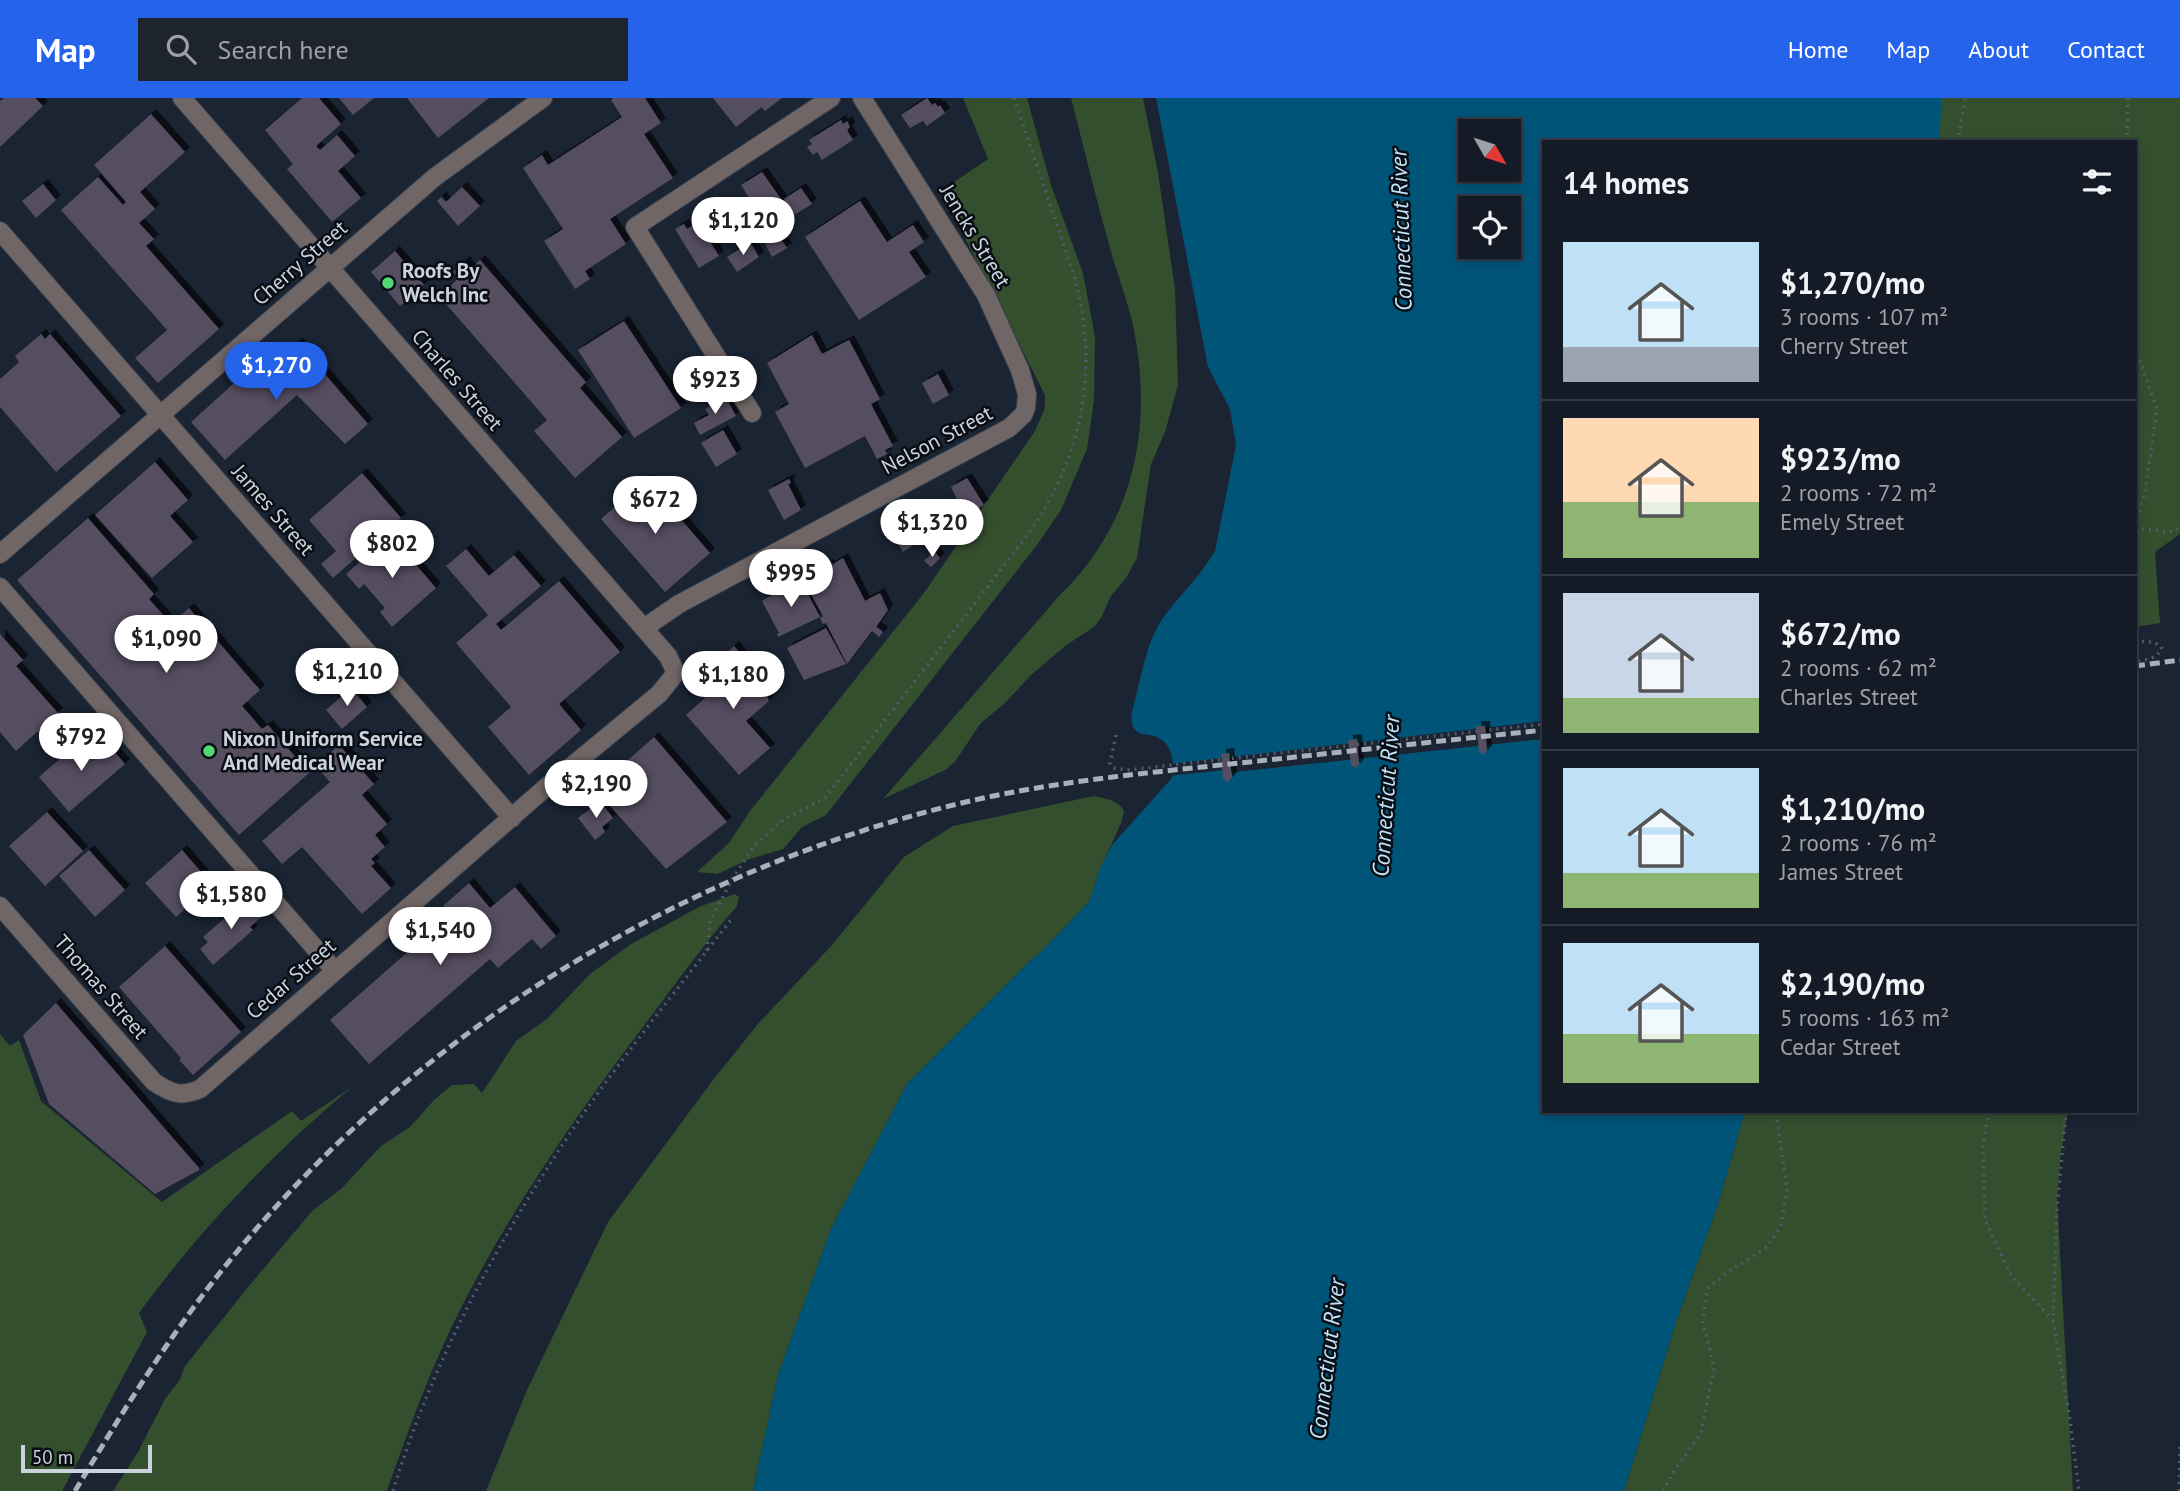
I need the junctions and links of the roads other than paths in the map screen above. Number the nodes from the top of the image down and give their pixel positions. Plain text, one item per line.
1 (182, 98) edge
2 (542, 98) edge
3 (831, 98) edge
4 (862, 98) edge
5 (0, 231) edge
6 (329, 268) junction
7 (1026, 408) joint
8 (752, 413) dead end
9 (161, 414) junction
10 (0, 554) edge
11 (0, 587) edge
12 (644, 628) junction
13 (512, 818) junction
14 (0, 906) edge
15 (335, 971) junction
16 (171, 1093) joint

1 - 6 street, Charles Street
2 - 6 street, Cherry Street
3 - 8 street
4 - 7 street, Jencks Street
5 - 9 street, James Street
6 - 9 street, Cherry Street
6 - 12 street, Charles Street
7 - 12 street, Nelson Street
9 - 10 street, Cherry Street
9 - 13 street, James Street
11 - 15 street
12 - 13 street, Cedar Street
13 - 15 street, Cedar Street
14 - 16 street, Thomas Street
15 - 16 street, Cedar Street

